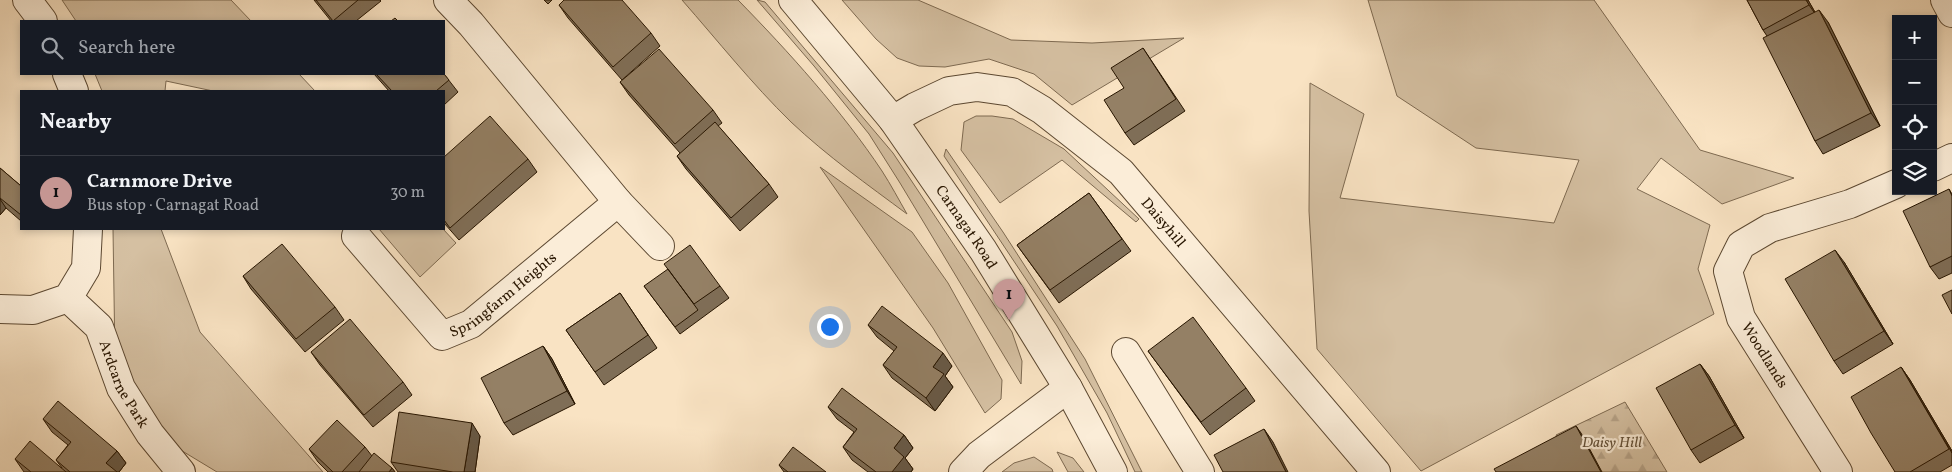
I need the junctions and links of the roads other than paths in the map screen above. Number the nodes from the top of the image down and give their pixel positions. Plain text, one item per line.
1 (27, 0) edge
2 (448, 0) edge
3 (794, 0) edge
4 (1945, 0) edge
5 (1952, 13) edge
6 (41, 20) edge
7 (67, 75) edge
8 (74, 90) edge
9 (893, 120) junction
10 (1952, 158) edge
11 (1937, 165) edge
12 (1892, 186) edge
13 (618, 202) junction
14 (88, 230) edge
15 (356, 236) dead end
16 (660, 246) dead end
17 (68, 298) junction
18 (0, 309) edge
19 (1126, 352) dead end
20 (1068, 388) junction
21 (182, 472) edge
22 (963, 472) edge
23 (1113, 472) edge
24 (1200, 472) edge
25 (1376, 472) edge
26 (1838, 472) edge

1 - 6 street
2 - 13 street
3 - 9 street, Carnagat Road
4 - 5 street
7 - 8 street
9 - 20 street, Carnagat Road
9 - 25 street, Daisyhill
10 - 11 street
12 - 26 street, Woodlands
13 - 15 street, Springfarm Heights
13 - 16 street
14 - 17 street
17 - 18 street
17 - 21 street, Ardcarne Park
19 - 24 street
20 - 22 street
20 - 23 street, Carnagat Road

